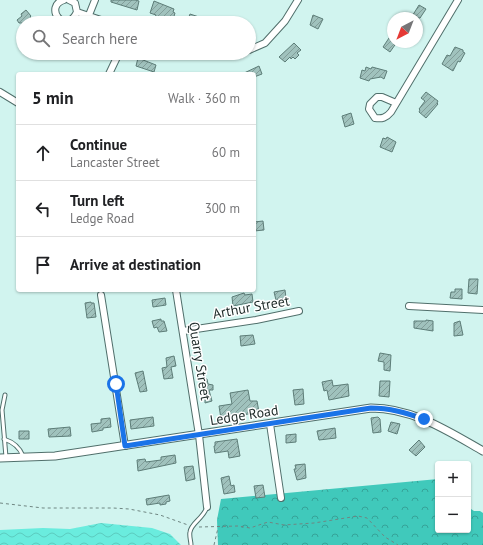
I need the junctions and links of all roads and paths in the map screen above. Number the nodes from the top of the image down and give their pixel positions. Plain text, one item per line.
1 (64, 0) edge
2 (69, 0) edge
3 (96, 0) edge
4 (298, 0) edge
5 (458, 0) edge
6 (77, 12) junction
7 (57, 16) edge
8 (75, 16) edge
9 (89, 16) joint
10 (256, 47) edge
11 (116, 60) edge
12 (110, 72) edge
13 (0, 92) edge
14 (16, 102) edge
15 (396, 103) dead end
16 (176, 292) edge
17 (101, 295) dead end
18 (409, 306) dead end
19 (483, 310) edge
20 (299, 311) dead end
21 (183, 331) junction
22 (5, 395) dead end
23 (270, 424) junction
24 (199, 435) junction
25 (4, 438) junction
26 (125, 446) junction
27 (483, 451) edge
28 (3, 458) edge
29 (24, 458) junction
30 (281, 498) dead end
31 (0, 503) edge
32 (207, 507) joint
33 (192, 526) junction
34 (218, 527) junction
35 (191, 545) edge
36 (214, 545) edge
37 (398, 545) edge

1 - 7 street
2 - 6 street
3 - 9 street
4 - 10 street
5 - 15 street
6 - 8 street
6 - 9 street
11 - 12 street
13 - 14 street
16 - 21 street, Quarry Street
17 - 26 street
18 - 19 street
20 - 21 street, Arthur Street
21 - 24 street, Quarry Street
22 - 25 lane
23 - 24 street, Ledge Road
23 - 27 street, Ledge Road
23 - 30 street
24 - 26 street, Ledge Road
24 - 32 street, Quarry Street
25 - 28 lane
25 - 29 lane
26 - 29 street, Ledge Road
28 - 29 street, Ledge Road
31 - 33 path
32 - 33 lane
33 - 34 path
33 - 35 lane
34 - 36 path
34 - 37 path

